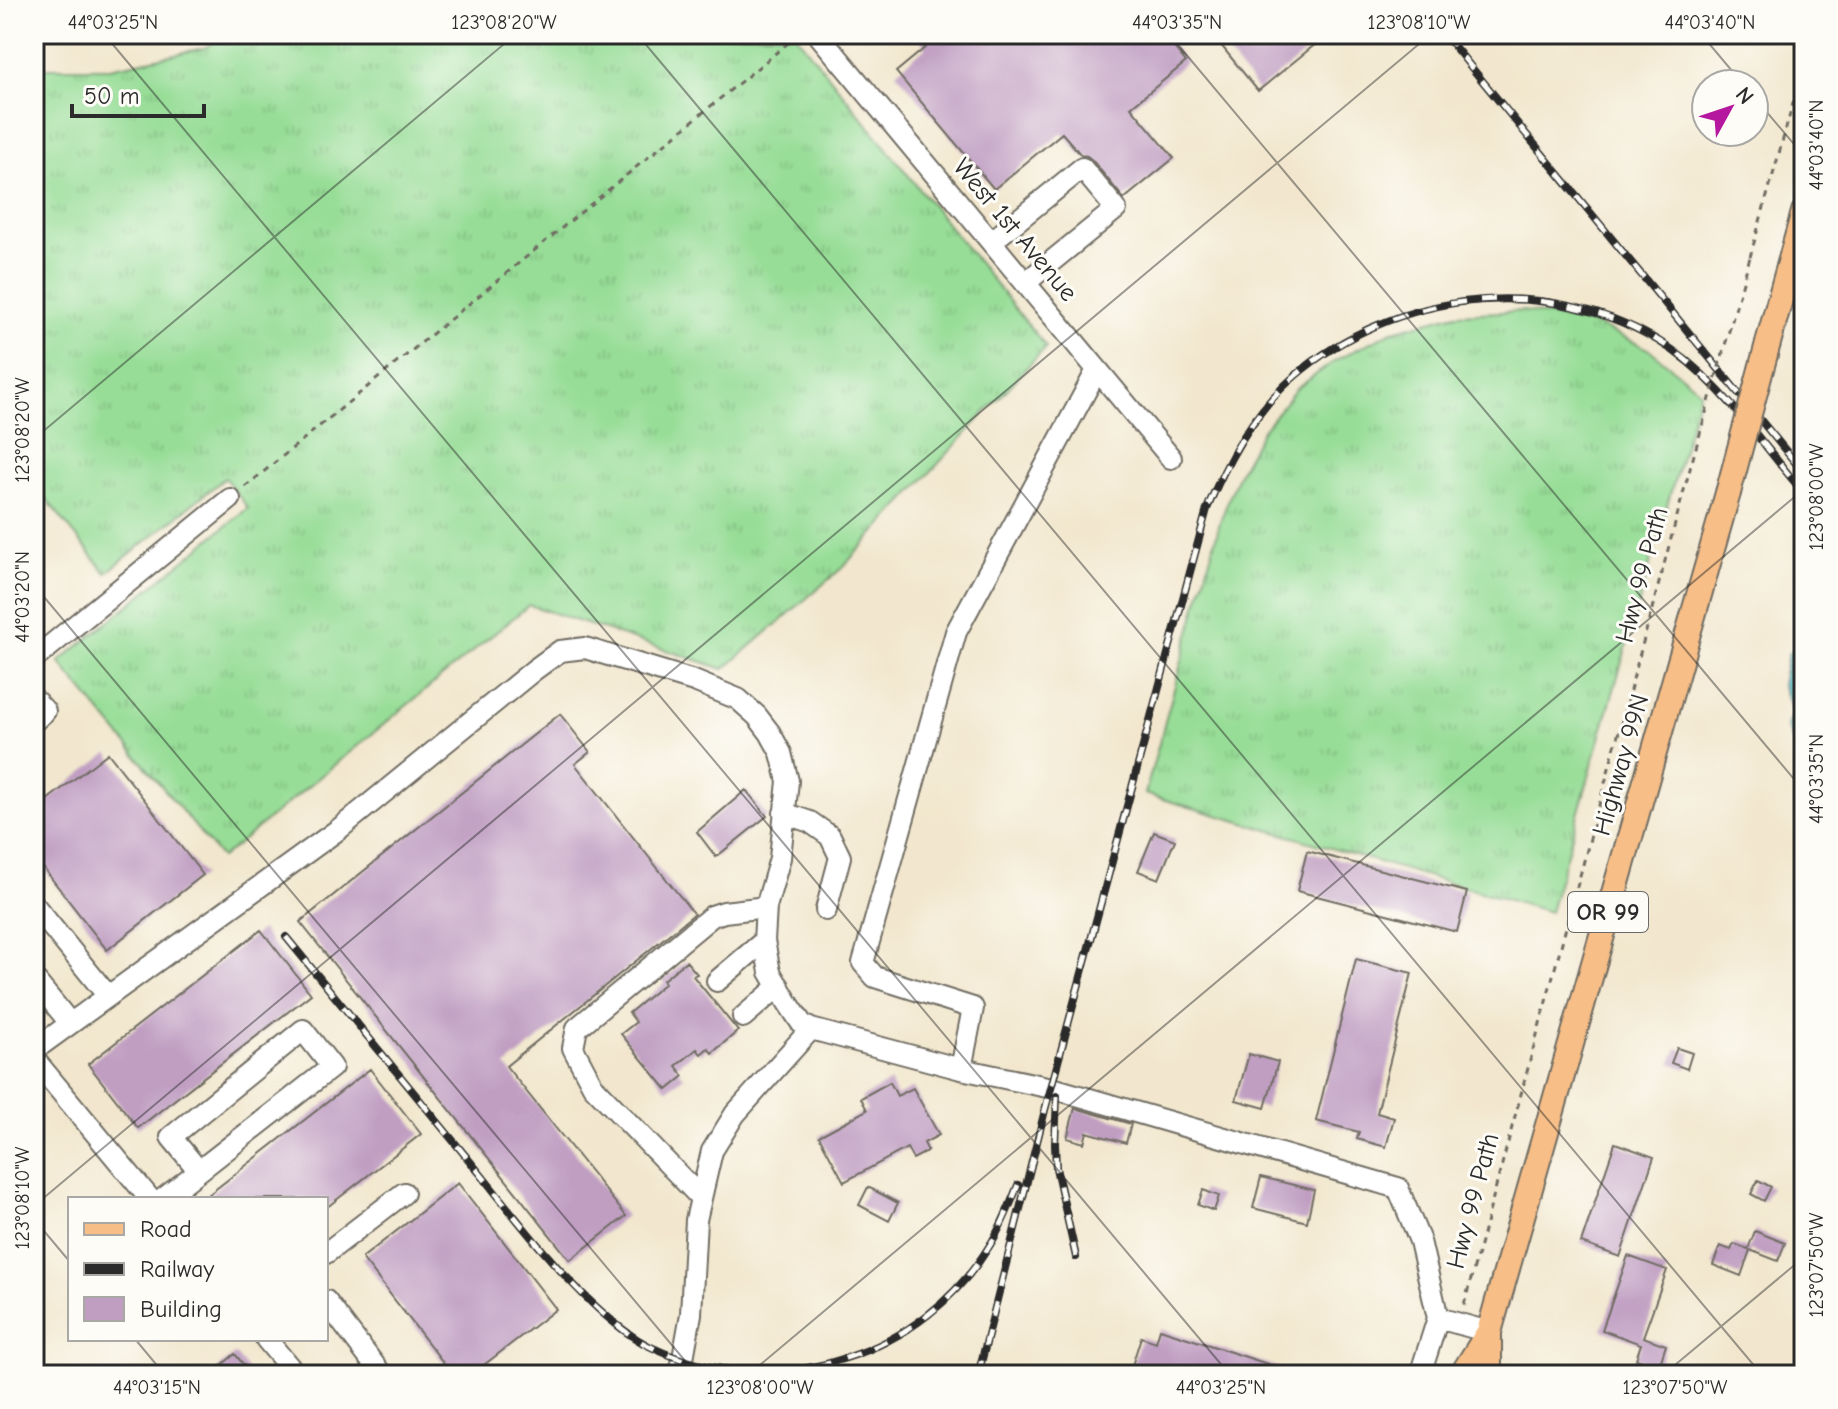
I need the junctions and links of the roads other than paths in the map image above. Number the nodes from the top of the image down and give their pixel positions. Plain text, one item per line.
1 (818, 34) edge
2 (1804, 212) edge
3 (991, 242) junction
4 (1025, 283) junction
5 (1097, 370) junction
6 (1171, 458) dead end
7 (230, 499) road end
8 (34, 659) edge
9 (34, 699) edge
10 (34, 721) edge
11 (784, 813) junction
12 (34, 905) edge
13 (766, 907) junction
14 (826, 910) dead end
15 (764, 941) junction
16 (34, 979) edge
17 (717, 981) dead end
18 (779, 986) junction
19 (108, 996) junction
20 (743, 1017) dead end
21 (70, 1023) junction
22 (811, 1029) junction
23 (34, 1050) edge
24 (34, 1059) edge
25 (961, 1069) junction
26 (199, 1171) junction
27 (404, 1193) dead end
28 (148, 1197) edge
29 (166, 1197) edge
30 (701, 1198) junction
31 (328, 1251) edge
32 (328, 1304) edge
33 (1438, 1318) junction
34 (1489, 1332) junction
35 (268, 1341) edge
36 (296, 1375) edge
37 (382, 1375) edge
38 (680, 1375) edge
39 (1420, 1375) edge
40 (1462, 1375) edge
41 (1489, 1375) edge

1 - 3 street, West 1st Avenue
2 - 34 main road, Highway 99N / OR 99, bridge
3 - 4 street, West 1st Avenue
3 - 4 street
4 - 5 street, West 1st Avenue
5 - 6 street, West 1st Avenue
5 - 25 street
7 - 8 street
9 - 10 street
11 - 13 street
11 - 14 street
11 - 19 street
12 - 19 street
13 - 15 street
13 - 30 street
15 - 17 street
15 - 18 street
16 - 21 street
18 - 20 street
18 - 22 street
19 - 21 street
21 - 23 street
22 - 25 street
22 - 30 street
24 - 28 street
25 - 33 street
26 - 26 street
26 - 29 street
27 - 31 street
30 - 38 street
32 - 37 street
33 - 34 street
33 - 39 street
34 - 40 main road, OR 99
34 - 41 main road, OR 99
35 - 36 street

